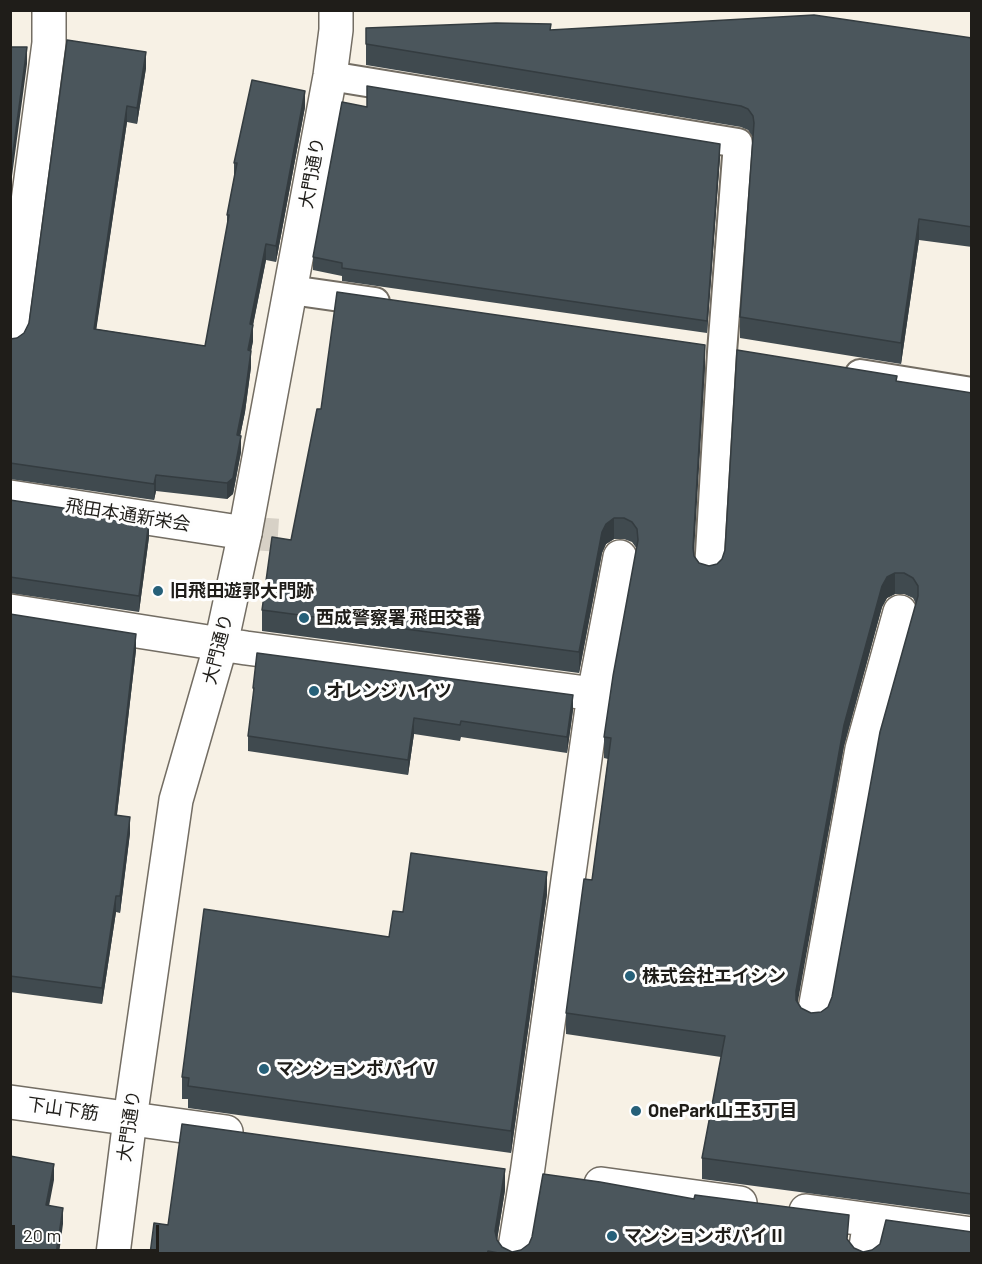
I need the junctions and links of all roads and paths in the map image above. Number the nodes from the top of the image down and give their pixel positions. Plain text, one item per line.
1 (49, 10) edge
2 (336, 10) edge
3 (330, 76) junction
4 (18, 238) edge
5 (291, 291) junction
6 (396, 305) edge
7 (10, 337) edge
8 (835, 370) edge
9 (972, 392) edge
10 (10, 497) edge
11 (245, 533) junction
12 (621, 557) dead end
13 (709, 570) edge
14 (10, 611) edge
15 (900, 612) dead end
16 (221, 644) junction
17 (594, 694) junction
18 (814, 1015) edge
19 (10, 1102) edge
20 (130, 1119) junction
21 (258, 1137) edge
22 (492, 1169) edge
23 (551, 1178) junction
24 (870, 1220) junction
25 (972, 1234) edge
26 (113, 1254) edge
27 (514, 1254) edge
28 (865, 1254) edge

1 - 4 street
2 - 3 street, 大門通り
3 - 5 street, 大門通り
3 - 13 lane
4 - 7 street
5 - 6 lane
5 - 11 street, 大門通り
8 - 9 lane
10 - 11 street, 飛田本通新栄会
11 - 16 street, 大門通り
12 - 17 street
14 - 16 street
15 - 18 street
16 - 17 street
16 - 20 street, 大門通り
17 - 23 street
19 - 20 street, 下山下筋
20 - 21 street, 下山下筋
20 - 26 street, 大門通り
22 - 23 street
23 - 24 street
23 - 27 street
24 - 25 street
24 - 28 street

